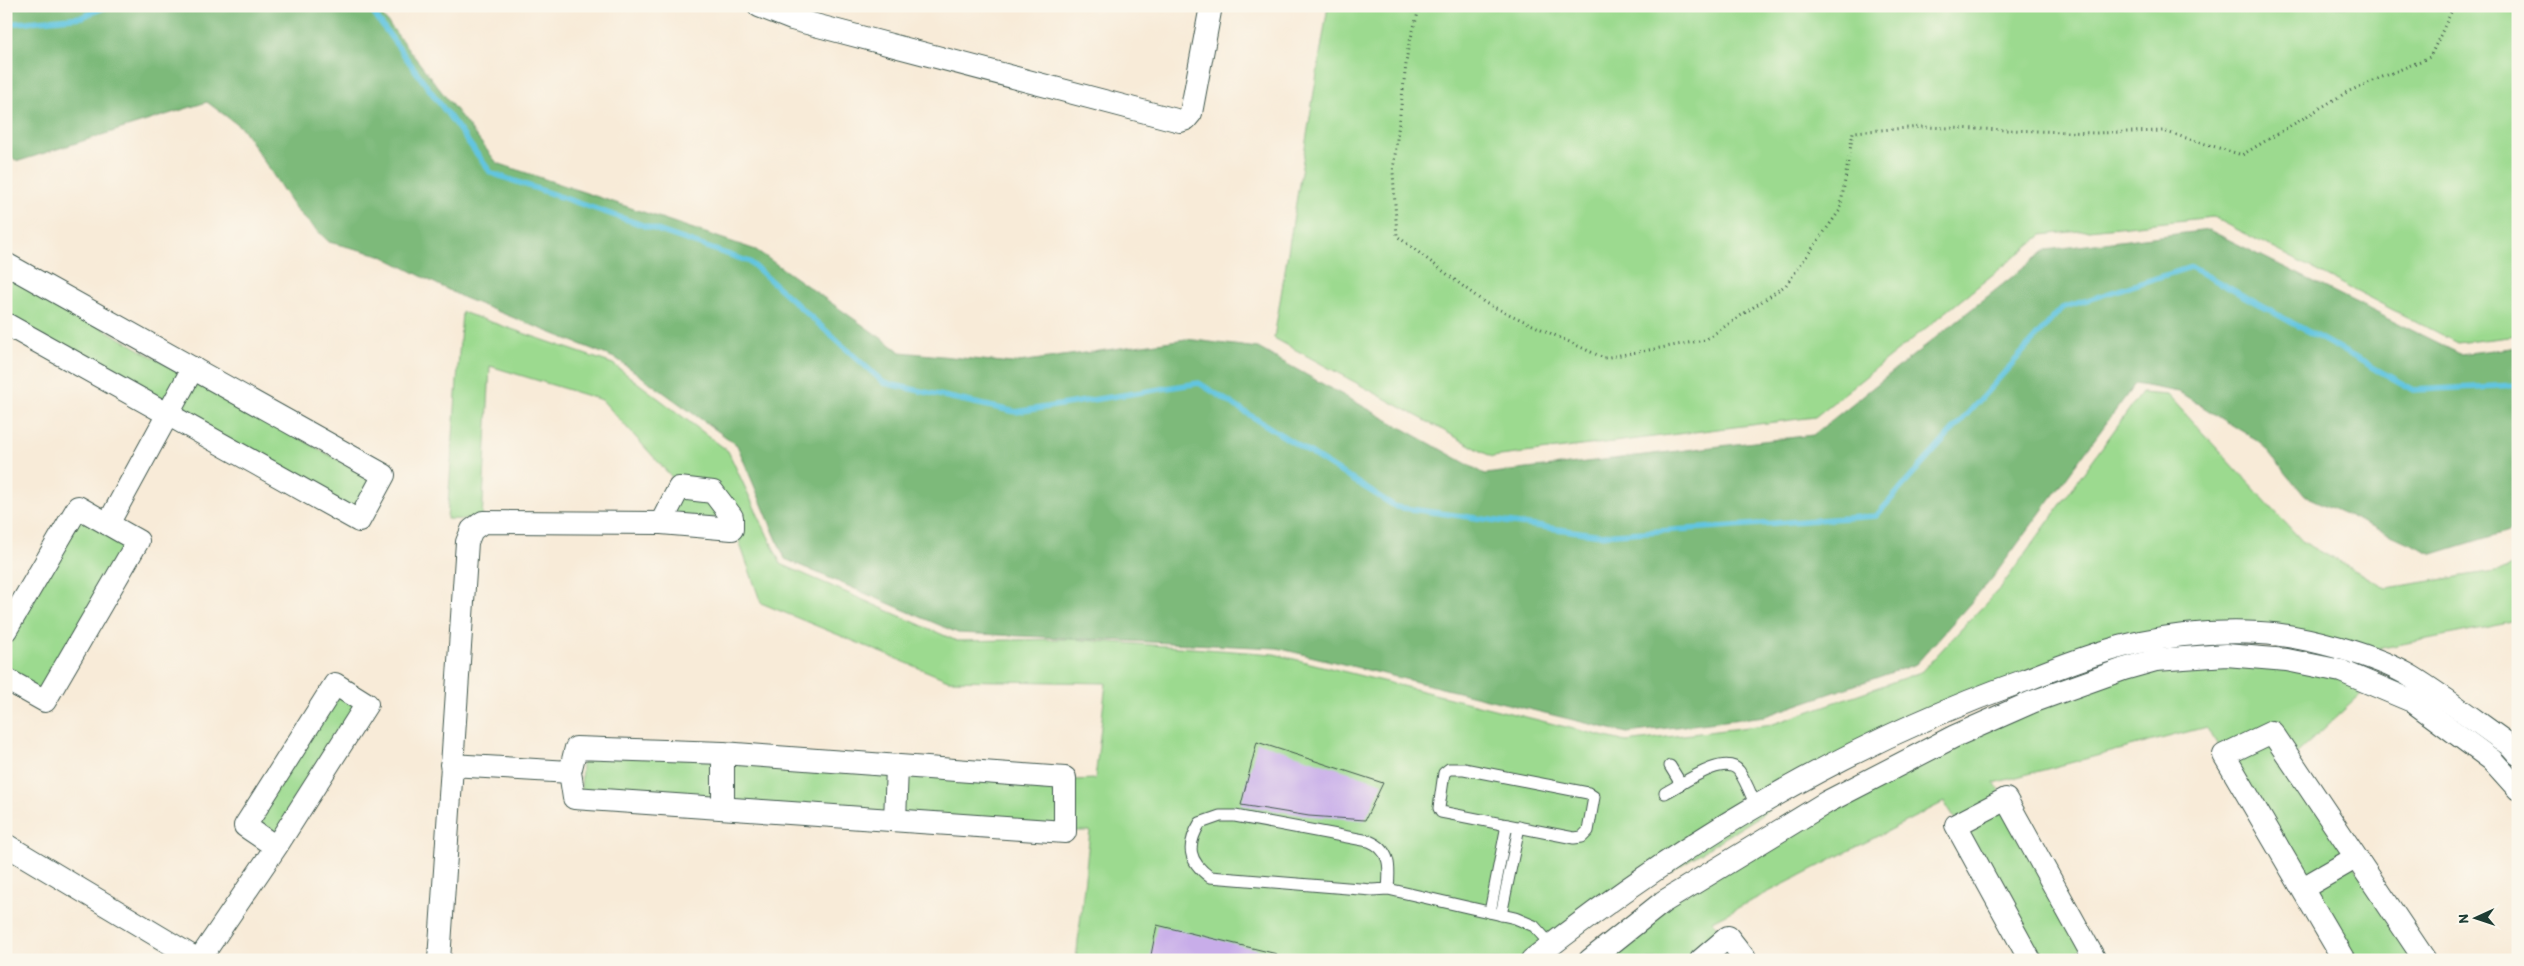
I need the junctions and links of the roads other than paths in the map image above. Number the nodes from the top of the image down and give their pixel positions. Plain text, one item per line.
1 (759, 6) edge
2 (1210, 6) edge
3 (6, 264) edge
4 (6, 324) edge
5 (193, 368) junction
6 (167, 414) junction
7 (661, 523) dead end
8 (108, 524) junction
9 (6, 630) edge
10 (2024, 680) junction
11 (9, 688) edge
12 (2032, 702) junction
13 (2516, 742) edge
14 (722, 754) junction
15 (2492, 760) junction
16 (451, 765) junction
17 (1670, 766) dead end
18 (897, 767) junction
19 (570, 772) junction
20 (1681, 784) junction
21 (2518, 789) edge
22 (1665, 793) dead end
23 (1756, 806) junction
24 (723, 808) junction
25 (895, 820) junction
26 (1507, 825) junction
27 (1519, 827) junction
28 (6, 845) edge
29 (276, 847) junction
30 (2355, 858) junction
31 (2302, 888) junction
32 (1388, 889) junction
33 (1495, 914) junction
34 (1551, 945) junction
35 (2085, 956) edge
36 (198, 960) edge
37 (439, 960) edge
38 (1532, 960) edge
39 (1590, 960) edge
40 (1701, 960) edge
41 (1746, 960) edge
42 (2030, 960) edge
43 (2344, 960) edge
44 (2424, 960) edge

1 - 2 street
3 - 5 street
4 - 6 street
5 - 6 street
5 - 6 street
6 - 8 street
7 - 16 street
8 - 9 street
8 - 11 street
10 - 12 street
10 - 13 street
10 - 23 street
12 - 15 street
12 - 39 street
13 - 15 street
14 - 18 street
14 - 19 street
14 - 24 street
15 - 21 street
16 - 19 street
16 - 37 street
17 - 20 lane
18 - 25 street
18 - 25 street
19 - 24 street
20 - 22 lane
20 - 23 lane
23 - 34 street
24 - 25 street
26 - 27 lane
26 - 27 lane
26 - 33 lane
27 - 33 lane
28 - 36 street
29 - 29 street
29 - 36 street
30 - 31 street
30 - 31 street
30 - 44 street
31 - 43 street
32 - 32 lane
32 - 33 lane
33 - 34 lane
34 - 38 street
35 - 42 street
40 - 41 street

